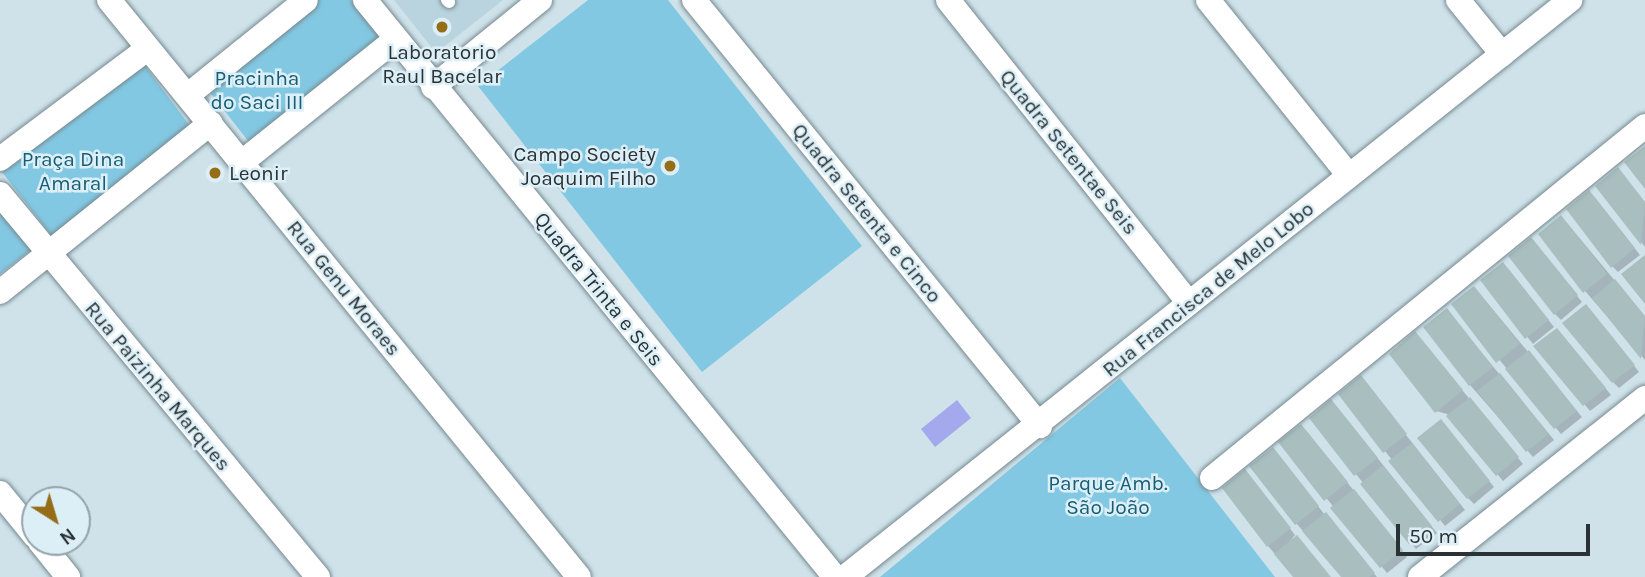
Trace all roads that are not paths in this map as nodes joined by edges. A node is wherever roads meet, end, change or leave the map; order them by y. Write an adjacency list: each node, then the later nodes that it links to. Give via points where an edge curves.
1 (108, 0): 11 (street, Rua Genu Moraes)
2 (306, 0): 14 (street)
3 (365, 0): 10 (street, Quadra Trinta e Seis)
4 (540, 0): 13 (street)
5 (694, 0): 25 (street, Quadra Setenta e Cinco)
6 (947, 0): 23 (street, Quadra Setentae Seis)
7 (1208, 0): 19 (street)
8 (1458, 0): 12 (street)
9 (1570, 0): 12 (street, Rua Francisca de Melo Lobo)
10 (395, 40): 13 (street, Quadra Trinta e Seis); 18 (street)
11 (147, 49): 14 (street, Rua Genu Moraes); 17 (street)
12 (1502, 54): 19 (street, Rua Francisca de Melo Lobo)
13 (433, 87): 33 (street, Quadra Trinta e Seis)
14 (188, 95): 15 (street, Rua Genu Moraes)
15 (211, 124): 18 (street, Rua Genu Moraes); 21 (street)
16 (1645, 125): 26 (street)
17 (0, 159)
18 (242, 162): 32 (street, Rua Genu Moraes)
19 (1348, 174): 23 (street, Rua Francisca de Melo Lobo)
20 (0, 194): 21 (street, Rua Paizinha Marques)
21 (48, 254): 22 (street); 31 (street, Rua Paizinha Marques)
22 (0, 292)
23 (1189, 303): 25 (street, Rua Francisca de Melo Lobo)
24 (1645, 398): 35 (street)
25 (1040, 426): 34 (street, Rua Francisca de Melo Lobo)
26 (1212, 478)
27 (0, 494): 28 (street)
28 (21, 520)
29 (51, 556): 30 (street)
30 (68, 577)
31 (318, 577)
32 (579, 577)
33 (835, 577)
34 (845, 577)
35 (1420, 577)

